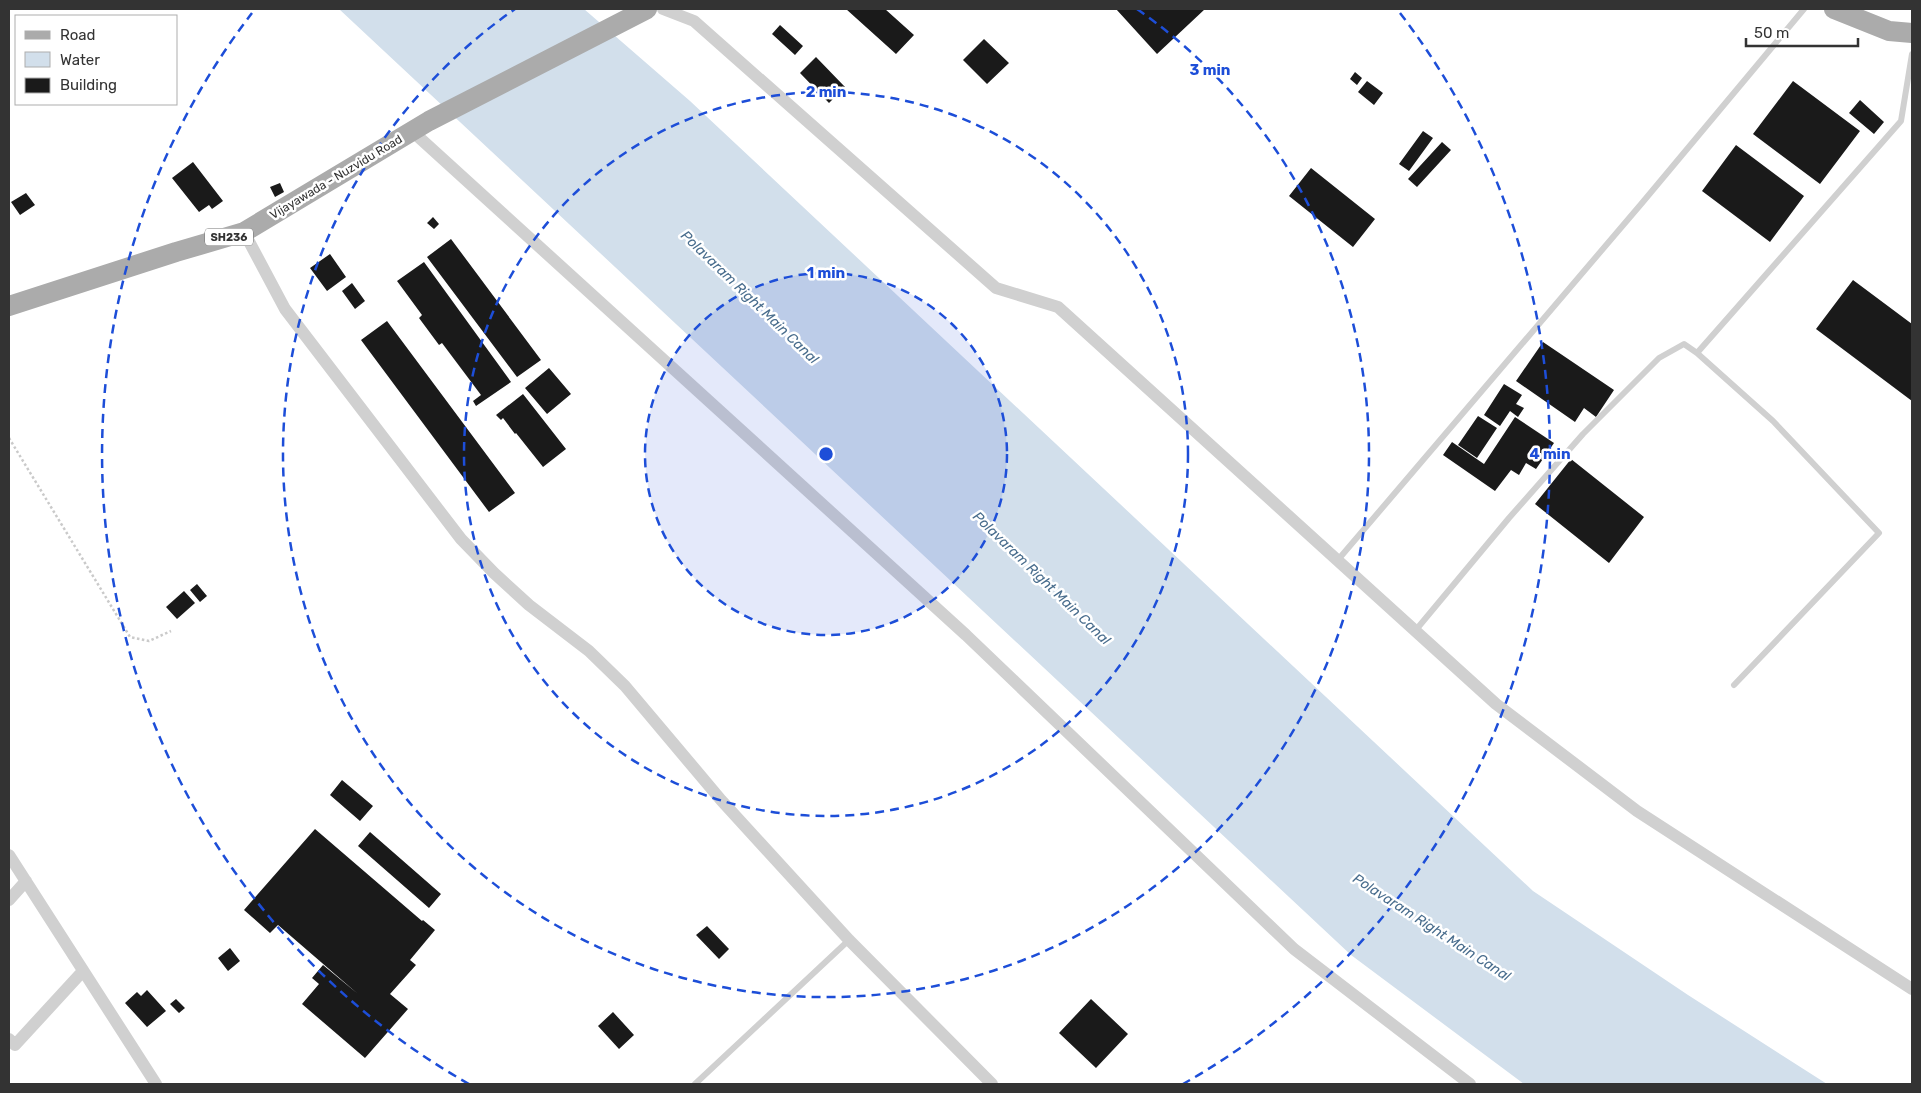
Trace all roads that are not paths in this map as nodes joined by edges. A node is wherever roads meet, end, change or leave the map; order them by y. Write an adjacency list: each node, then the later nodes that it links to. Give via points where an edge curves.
1 (647, 9): 7 (main road, Vijayawada - Nuzvidu Road / SH236)
2 (663, 9): 11 (street, via 694,21 996,288 1058,307)
3 (1804, 9): 11 (lane)
4 (1834, 9): 5 (main road, via 1889,31)
5 (1912, 33)
6 (1912, 54): 10 (lane, via 1901,121)
7 (421, 126): 8 (main road, Vijayawada - Nuzvidu Road / SH236); 24 (street, via 966,635 1294,949)
8 (244, 232): 9 (main road, Vijayawada - Nuzvidu Road / SH236); 17 (street, via 285,309 461,539 522,598 626,686 721,800)
9 (9, 306)
10 (1697, 353): 12 (lane, via 1684,344 1659,358 1583,434); 13 (lane, via 1773,421 1878,533)
11 (1338, 561): 12 (street)
12 (1415, 631): 19 (street, via 1496,704 1637,811)
13 (1734, 685)
14 (9, 855): 15 (street)
15 (26, 882): 16 (street); 18 (street)
16 (9, 900)
17 (849, 940): 22 (lane); 23 (street)
18 (83, 971): 20 (street, via 15,1046); 21 (street)
19 (1912, 990)
20 (9, 1039)
21 (156, 1084)
22 (695, 1084)
23 (992, 1084)
24 (1470, 1084)

